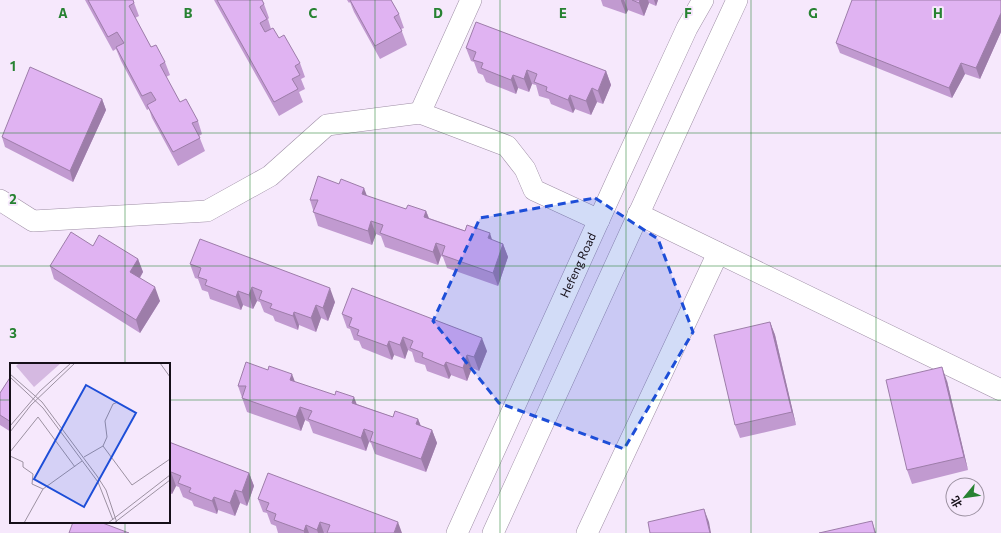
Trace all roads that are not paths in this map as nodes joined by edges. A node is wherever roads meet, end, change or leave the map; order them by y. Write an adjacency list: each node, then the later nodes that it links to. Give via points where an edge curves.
1 (472, 0): 4 (street)
2 (703, 0): 7 (street, Hefeng Road)
3 (737, 0): 6 (street)
4 (420, 113): 5 (street, via 327,125 270,176 207,210 33,221); 7 (street, via 507,146 525,169 534,190)
5 (0, 200)
6 (638, 214): 8 (street); 11 (street)
7 (599, 220): 10 (street, Hefeng Road)
8 (718, 253): 9 (street); 12 (street)
9 (1001, 390)
10 (457, 533)
11 (493, 533)
12 (586, 533)

